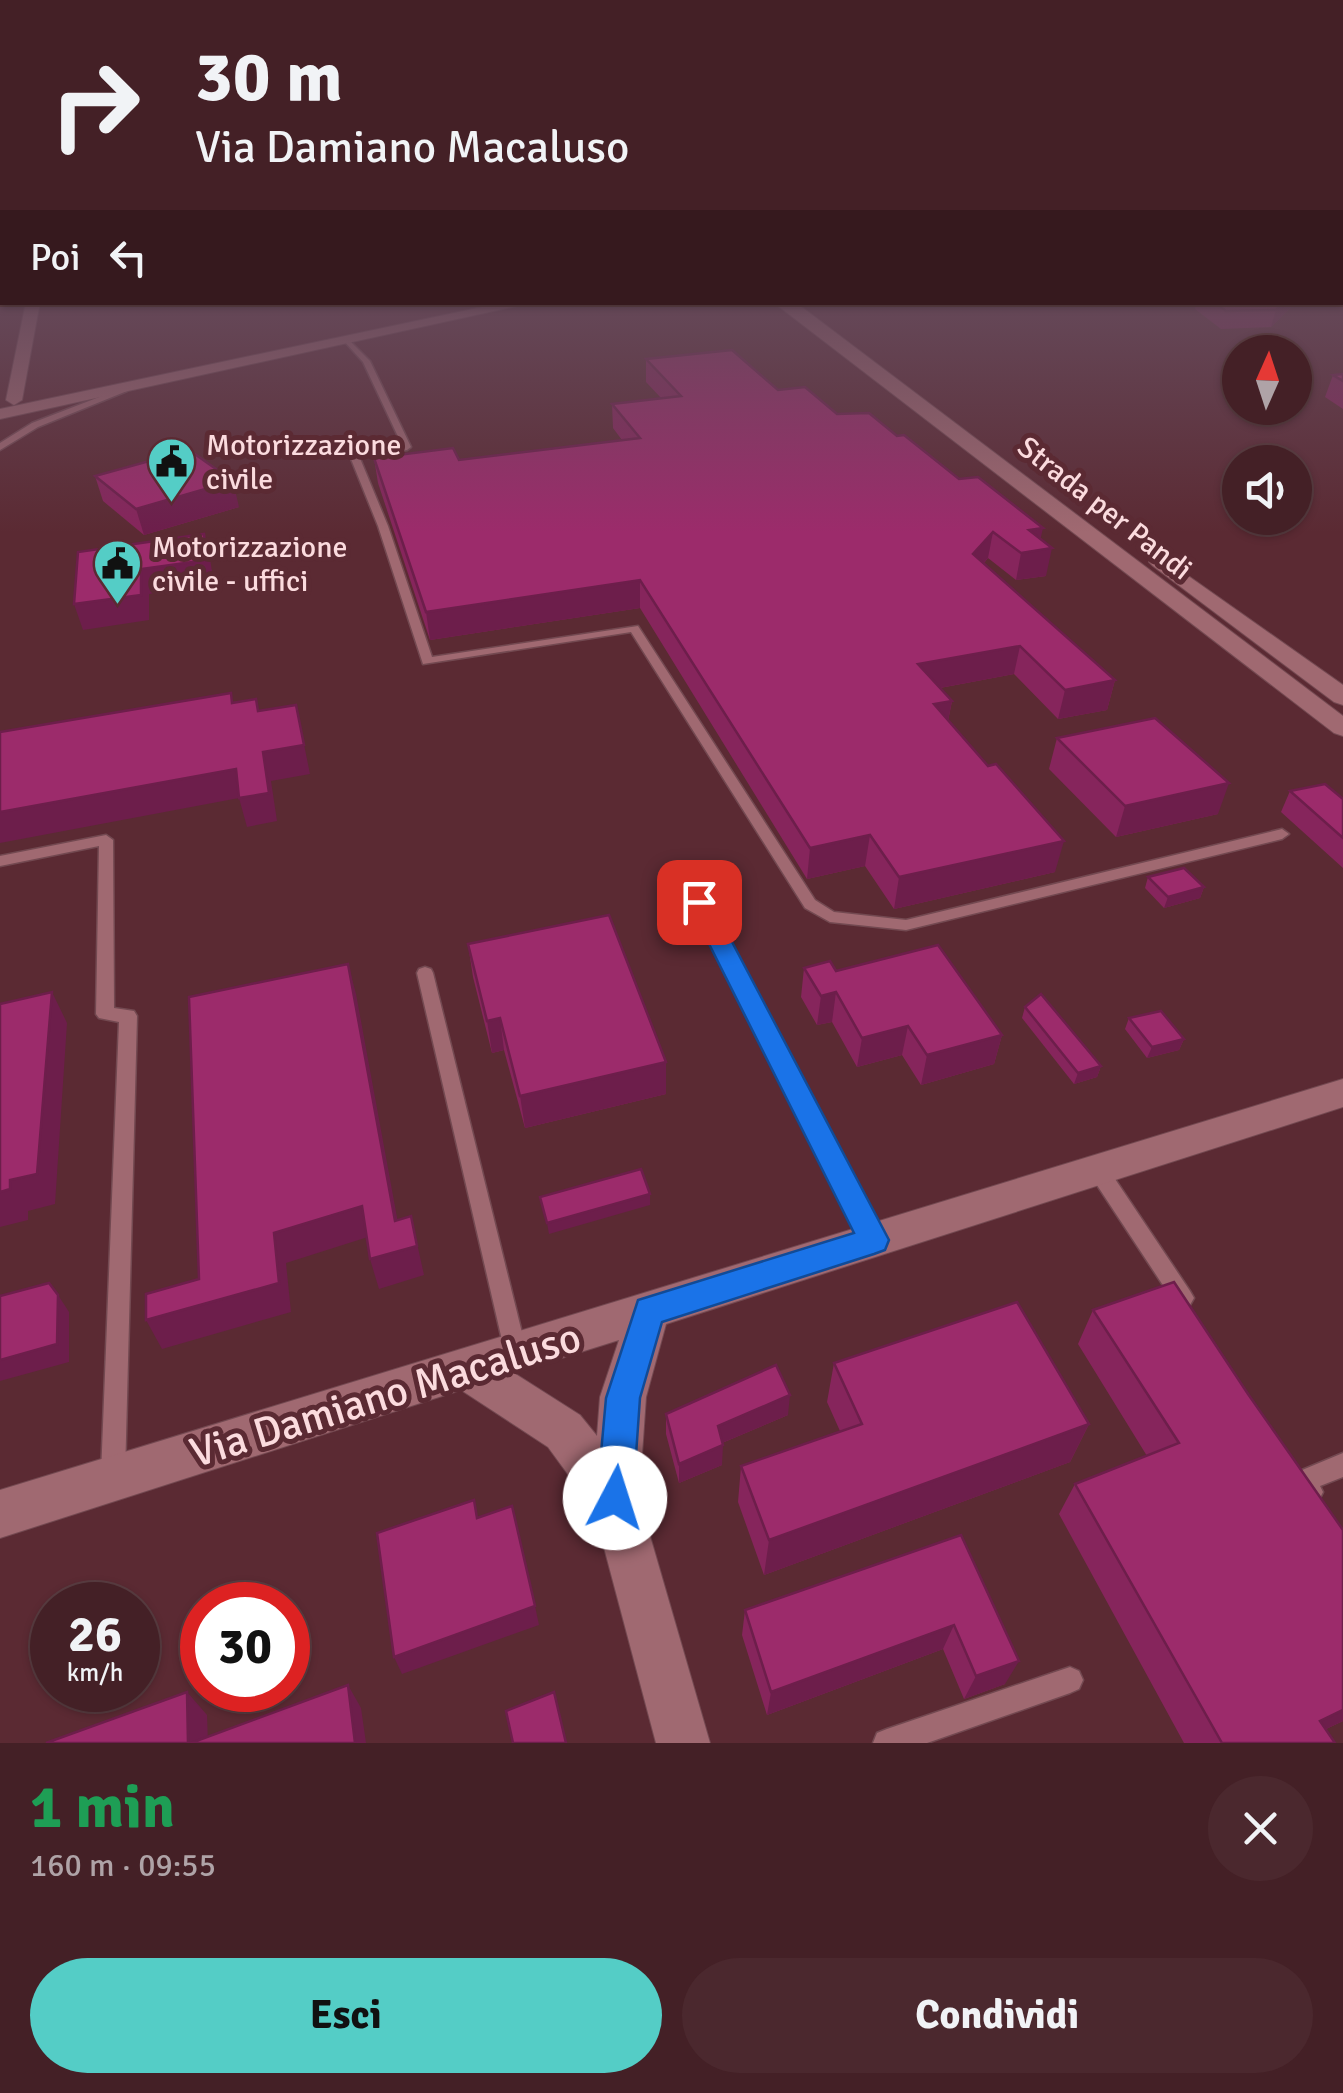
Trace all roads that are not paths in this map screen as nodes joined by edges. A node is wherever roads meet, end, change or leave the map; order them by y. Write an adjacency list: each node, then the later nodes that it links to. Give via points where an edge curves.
1 (15, 370): 8 (street)
2 (153, 370): 8 (street)
3 (209, 370): 7 (street)
4 (370, 370): 13 (lane, via 407,447 354,454 427,660 634,628 810,904 830,917 906,925)
5 (878, 370): 12 (street, Strada per Pandi)
6 (905, 370): 11 (street, Strada per Pandi)
7 (174, 378): 9 (street); 10 (lane, via 80,406)
8 (7, 401)
9 (0, 414)
10 (0, 446)
11 (1343, 697)
12 (1343, 728)
13 (1282, 834)
14 (0, 860): 25 (lane, via 106,840 105,1014 128,1016)
15 (699, 902): 19 (lane)
16 (426, 973): 22 (lane)
17 (1343, 1093): 18 (street, Via Damiano Macaluso)
18 (1098, 1170): 19 (street, Via Damiano Macaluso); 21 (lane)
19 (874, 1240): 20 (street, Via Damiano Macaluso)
20 (649, 1311): 22 (street, Via Damiano Macaluso); 26 (street, via 623,1398)
21 (1196, 1317)
22 (516, 1353): 23 (street, Via Damiano Macaluso)
23 (466, 1368): 25 (street, Via Damiano Macaluso); 26 (street, via 564,1431)
24 (1343, 1465): 27 (lane, via 1298,1473)
25 (113, 1479): 28 (street, Via Damiano Macaluso)
26 (615, 1498): 30 (street)
27 (1323, 1510)
28 (0, 1514)
29 (1070, 1680): 31 (lane)
30 (683, 1743)
31 (886, 1743)

